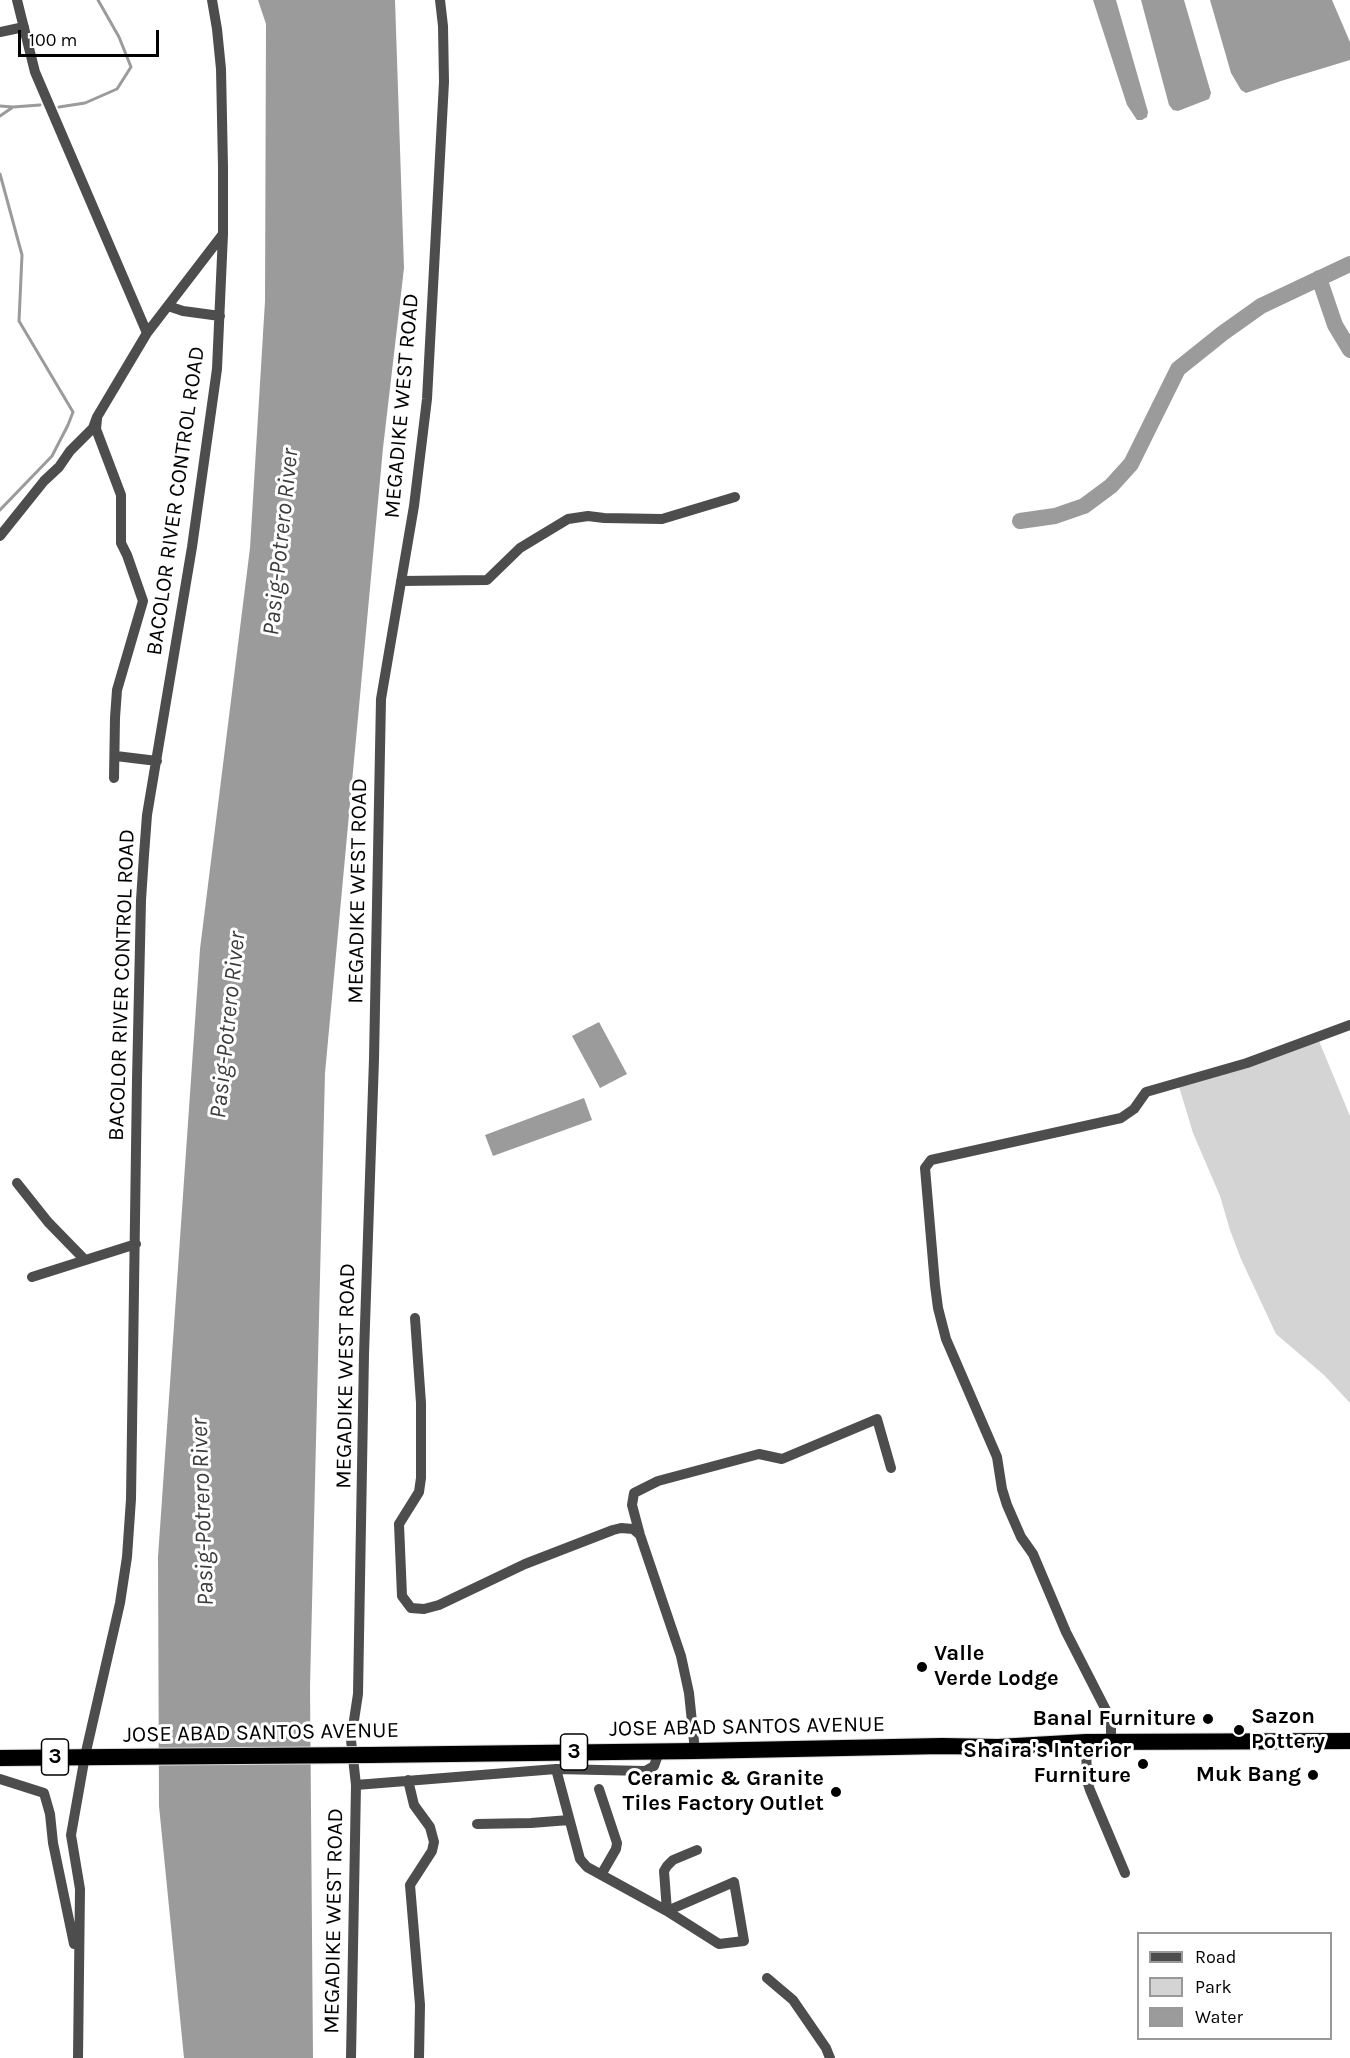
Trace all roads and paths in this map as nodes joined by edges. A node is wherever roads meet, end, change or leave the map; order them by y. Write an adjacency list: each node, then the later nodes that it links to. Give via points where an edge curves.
1 (17, 0): 4 (street)
2 (212, 0): 6 (street, BACOLOR RIVER CONTROL ROAD, via 221,69)
3 (440, 0): 13 (street, MEGADIKE WEST ROAD, via 444,82 427,399)
4 (24, 27): 5 (street); 9 (street, via 35,72)
5 (0, 32)
6 (223, 234): 7 (street); 8 (street, BACOLOR RIVER CONTROL ROAD)
7 (168, 306): 8 (street); 9 (street)
8 (220, 316): 15 (street, BACOLOR RIVER CONTROL ROAD, via 215,391)
9 (147, 333): 10 (street)
10 (97, 417): 12 (street, via 88,434); 14 (street, via 96,429 121,495 121,543 143,601 117,690)
11 (735, 497): 13 (street, via 662,519 568,519 520,548 487,580)
12 (0, 536)
13 (401, 581): 35 (street, MEGADIKE WEST ROAD, via 381,699 360,1626 357,1703 351,1740)
14 (116, 756): 15 (street); 16 (street)
15 (157, 761): 19 (street, BACOLOR RIVER CONTROL ROAD, via 147,815 141,900)
16 (114, 778)
17 (1350, 1025): 27 (street, via 1247,1063 1146,1092 1134,1109 1121,1118 931,1160 925,1168 934,1285 946,1339 998,1457 1002,1489 1021,1537 1033,1554 1066,1632 1109,1716)
18 (17, 1183): 20 (street)
19 (136, 1244): 20 (street); 30 (street, BACOLOR RIVER CONTROL ROAD, via 127,1557)
20 (85, 1260): 21 (street)
21 (32, 1277)
22 (415, 1318): 24 (street, via 421,1478 419,1492 399,1524 402,1596 411,1608 438,1605 525,1564 613,1530 633,1529)
23 (891, 1468): 24 (street, via 877,1419 782,1459 759,1454 658,1481 634,1493 632,1505)
24 (640, 1535): 28 (street, via 681,1656)
25 (1350, 1741): 27 (highway, JOSE ABAD SANTOS AVENUE / 3)
26 (1086, 1742): 27 (highway, JOSE ABAD SANTOS AVENUE / 3); 28 (highway, JOSE ABAD SANTOS AVENUE / 3); 40 (street, via 1087,1781)
27 (1111, 1742)
28 (695, 1751): 29 (highway, JOSE ABAD SANTOS AVENUE / 3)
29 (659, 1752): 30 (highway, JOSE ABAD SANTOS AVENUE / 3, bridge); 32 (street, MEGADIKE WEST ROAD, via 654,1766 645,1771)
30 (85, 1756): 31 (highway, JOSE ABAD SANTOS AVENUE / 3); 43 (street, BACOLOR RIVER CONTROL ROAD, via 70,1835 80,1889)
31 (0, 1758)
32 (556, 1769): 34 (street, MEGADIKE WEST ROAD); 37 (street)
33 (0, 1779): 43 (street, via 44,1793)
34 (408, 1780): 35 (street, MEGADIKE WEST ROAD); 47 (street, via 414,1805 430,1827 434,1842 410,1887 420,2005)
35 (356, 1785): 46 (street, MEGADIKE WEST ROAD)
36 (599, 1789): 41 (street, via 617,1843)
37 (569, 1820): 38 (street); 41 (street, via 580,1859)
38 (477, 1824)
39 (697, 1850): 42 (street, via 673,1860 664,1871)
40 (1125, 1873)
41 (601, 1875): 42 (street)
42 (667, 1911): 42 (street, via 734,1882 744,1941 719,1944)
43 (78, 1965): 45 (street)
44 (767, 1978): 48 (street, via 793,2000)
45 (78, 2058)
46 (351, 2058)
47 (419, 2058)
48 (830, 2058)

